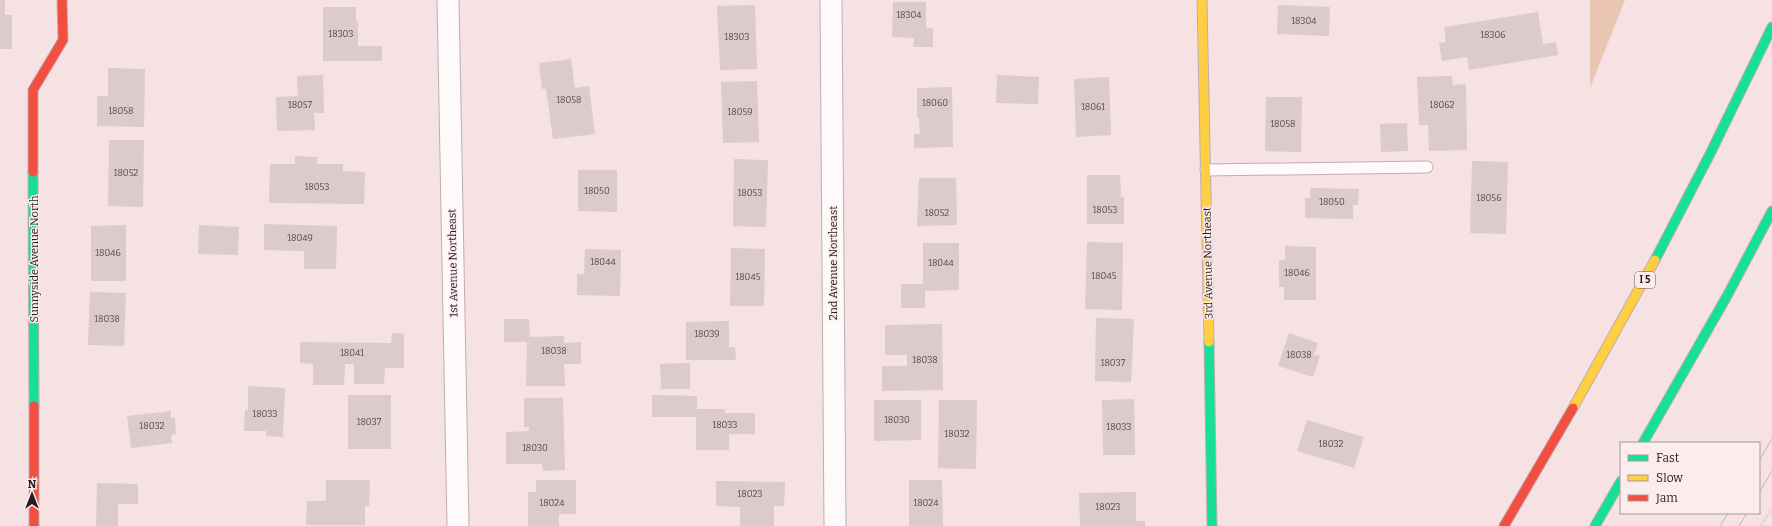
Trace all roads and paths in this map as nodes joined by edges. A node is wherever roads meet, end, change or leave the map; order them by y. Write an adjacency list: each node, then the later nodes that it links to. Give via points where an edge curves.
1 (62, 0): 13 (main road, Sunnyside Avenue North, via 63,40 33,90)
2 (448, 0): 14 (street, 1st Avenue Northeast)
3 (831, 0): 15 (street, 2nd Avenue Northeast)
4 (1202, 0): 7 (main road, 3rd Avenue Northeast)
5 (1772, 27): 17 (main road, I 5, via 1645,281)
6 (1427, 167): 7 (lane)
7 (1206, 170): 16 (main road, 3rd Avenue Northeast)
8 (1772, 211): 9 (main road)
9 (1645, 442)
10 (1620, 484): 18 (main road)
11 (1620, 484): 19 (main road)
12 (1772, 508): 20 (path)
13 (34, 526)
14 (458, 526)
15 (835, 526)
16 (1212, 526)
17 (1504, 526)
18 (1595, 526)
19 (1603, 526)
20 (1761, 526)

